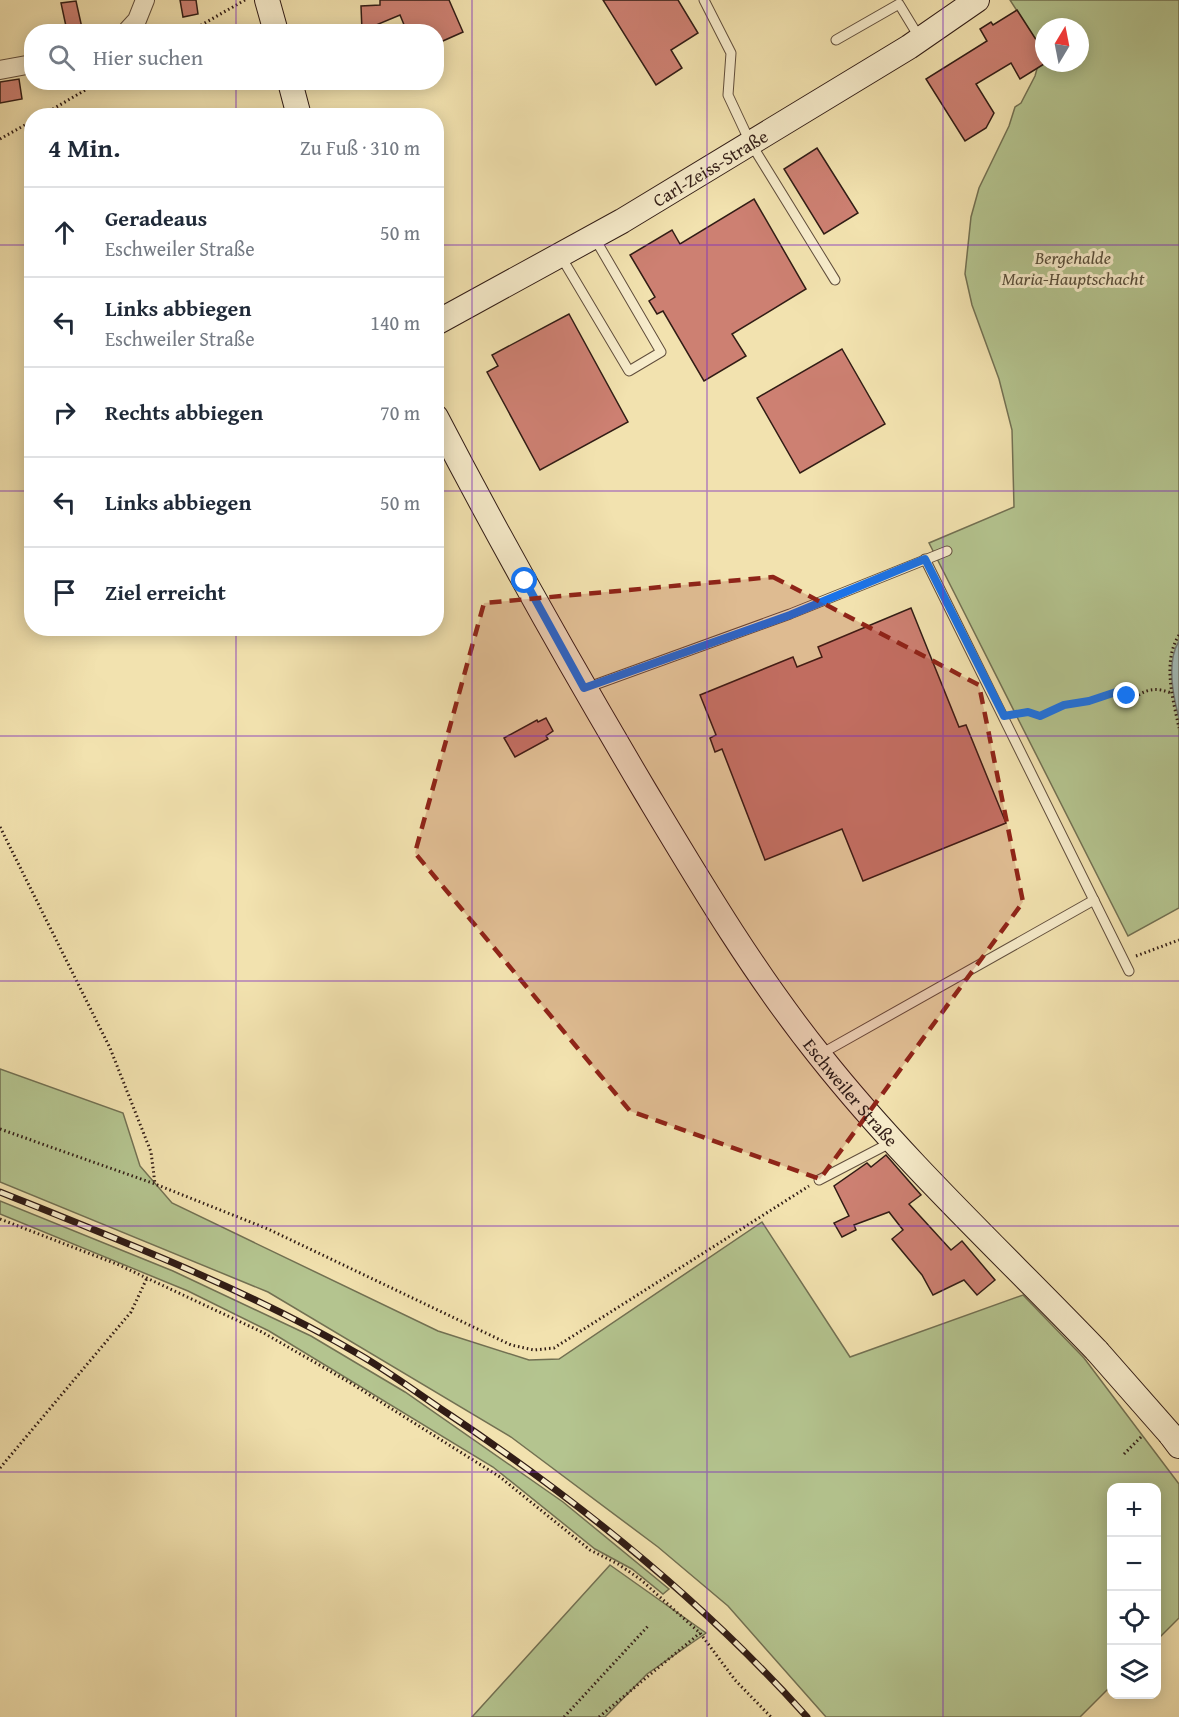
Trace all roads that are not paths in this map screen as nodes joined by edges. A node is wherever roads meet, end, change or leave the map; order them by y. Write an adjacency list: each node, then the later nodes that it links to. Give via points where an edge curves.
1 (144, 0): 6 (street)
2 (267, 0): 7 (street)
3 (704, 0): 14 (lane, via 731,53 728,95)
4 (977, 0): 9 (street, Carl-Zeiss-Straße)
5 (898, 2): 8 (lane); 9 (lane)
6 (133, 24)
7 (274, 24)
8 (836, 40)
9 (920, 40): 14 (street, Carl-Zeiss-Straße)
10 (24, 66): 11 (street)
11 (0, 70)
12 (292, 90): 13 (street)
13 (297, 108)
14 (750, 142): 15 (street, Carl-Zeiss-Straße); 17 (lane)
15 (594, 237): 16 (street, Carl-Zeiss-Straße); 16 (lane, via 661,352 630,371)
16 (560, 255): 18 (street, Carl-Zeiss-Straße)
17 (835, 280)
18 (444, 319)
19 (444, 432): 22 (street, Eschweiler Straße)
20 (947, 551): 21 (lane)
21 (925, 559): 22 (lane, via 790,615); 23 (lane)
22 (584, 688): 25 (street, Eschweiler Straße, via 687,862)
23 (1094, 900): 24 (lane); 25 (lane)
24 (1129, 971)
25 (819, 1055): 26 (street, Eschweiler Straße)
26 (892, 1142): 27 (lane); 28 (street, Eschweiler Straße, bridge, via 1098,1351)
27 (819, 1180)
28 (1174, 1440)

